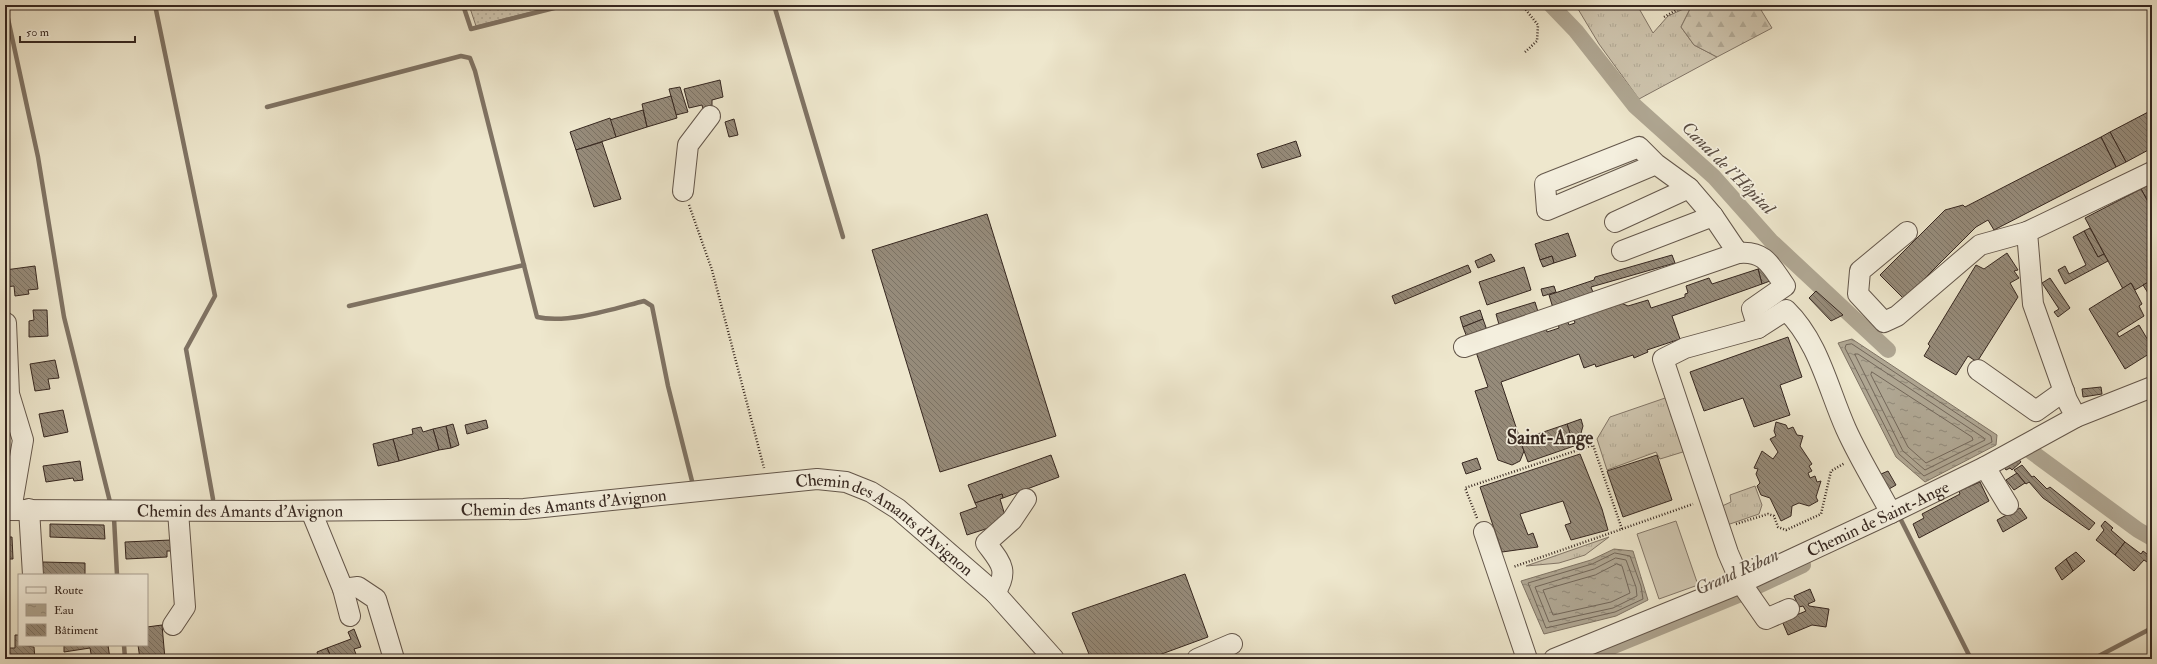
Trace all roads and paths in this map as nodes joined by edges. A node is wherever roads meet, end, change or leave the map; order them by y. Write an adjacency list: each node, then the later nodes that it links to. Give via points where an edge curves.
1 (1522, 5): 4 (path, via 1538,25 1537,41)
2 (1685, 5): 3 (path)
3 (1664, 17)
4 (1525, 52)
5 (710, 116): 9 (street, via 688,145)
6 (1656, 164): 6 (street, via 1634,173 1547,210 1546,184 1639,147); 8 (street)
7 (2152, 172): 13 (street)
8 (1689, 188): 10 (street); 11 (street)
9 (683, 191): 25 (path, via 712,270 764,464)
10 (1713, 216): 14 (street); 15 (street)
11 (1615, 222)
12 (1907, 232): 13 (street, via 1860,271 1858,294 1884,322 1897,316 1980,245)
13 (2027, 232): 21 (street, via 2033,304)
14 (1622, 251)
15 (1738, 253): 17 (street, via 1750,252 1766,259 1785,286 1752,309); 18 (street)
16 (6, 323): 29 (street, via 9,394 23,440)
17 (1758, 328): 23 (street, via 1786,310 1798,322 1812,344 1847,431); 27 (street, via 1686,348 1663,359)
18 (1464, 346)
19 (1978, 370): 21 (street, via 2036,411)
20 (2152, 387): 22 (street, Chemin de Saint-Ange)
21 (2064, 391): 22 (street)
22 (2076, 417): 24 (street, Chemin de Saint-Ange)
23 (1860, 454): 32 (street); 34 (path, via 1831,471 1821,514 1786,530 1778,527 1774,516 1768,514)
24 (1985, 466): 28 (street); 32 (street, Chemin de Saint-Ange)
25 (767, 484): 31 (street, Chemin des Amants d'Avignon, via 524,509); 40 (street, Chemin des Amants d'Avignon, via 817,479 846,482 871,492 923,529)
26 (1026, 499): 40 (street, via 1012,520 986,543 1002,566 1002,582)
27 (1710, 499): 33 (path); 34 (street)
28 (2008, 505)
29 (15, 509): 30 (street, Chemin des Amants d'Avignon); 37 (street)
30 (178, 511): 31 (street, Chemin des Amants d'Avignon); 43 (street, via 186,607)
31 (311, 511): 39 (street)
32 (1891, 513): 38 (street, Chemin de Saint-Ange)
33 (1622, 529): 35 (path, via 1593,445 1465,488); 36 (path)
34 (1720, 529): 38 (street)
35 (1484, 532): 36 (street)
36 (1497, 571): 48 (street)
37 (32, 574)
38 (1741, 583): 41 (street, via 1766,620); 49 (street, Chemin de Saint-Ange)
39 (343, 589): 42 (street); 45 (street, via 358,587 376,599)
40 (995, 593): 46 (street, Chemin des Amants d'Avignon)
41 (1790, 609)
42 (350, 616)
43 (173, 625)
44 (1232, 644): 47 (street)
45 (394, 659)
46 (1054, 659)
47 (1197, 659)
48 (1527, 659)
49 (1554, 659)

